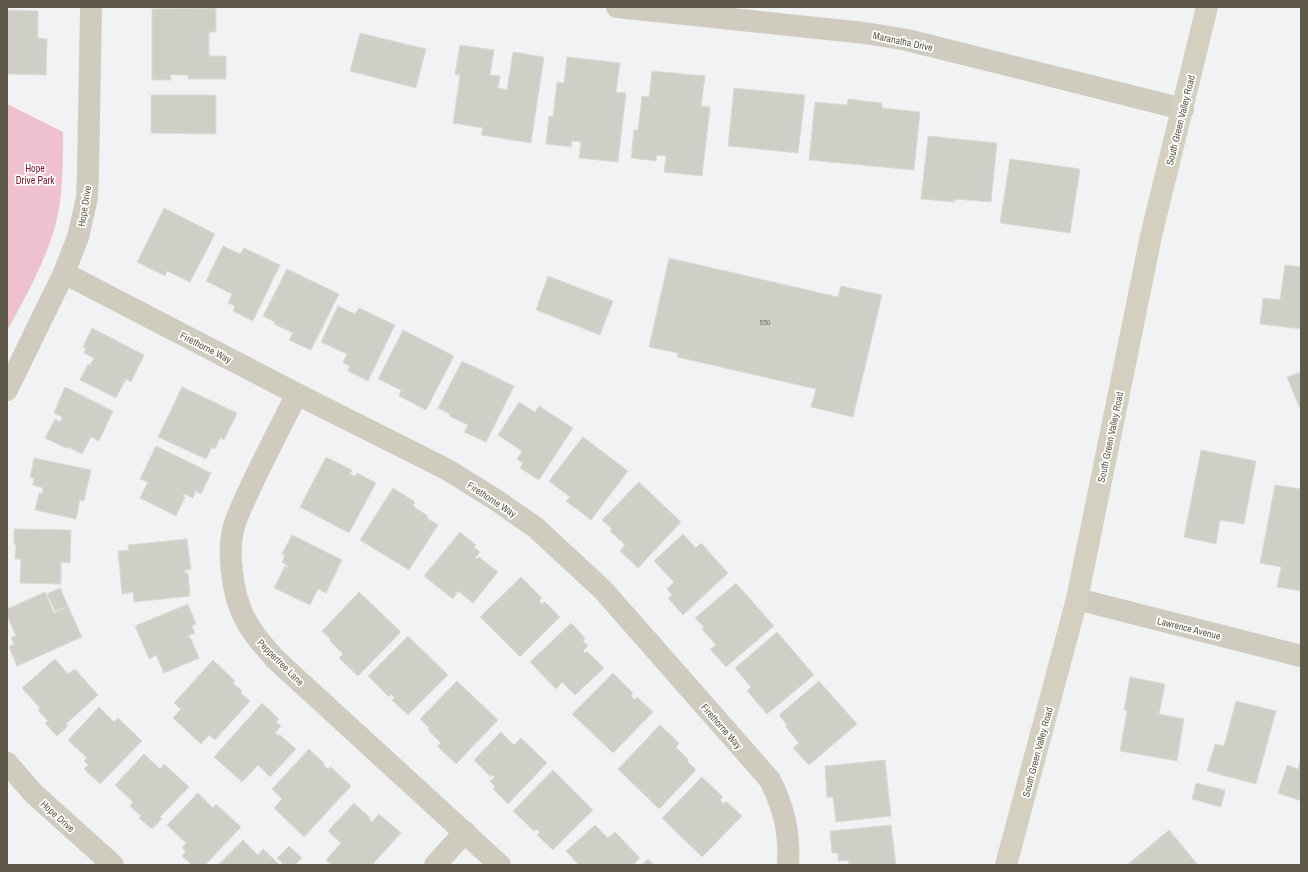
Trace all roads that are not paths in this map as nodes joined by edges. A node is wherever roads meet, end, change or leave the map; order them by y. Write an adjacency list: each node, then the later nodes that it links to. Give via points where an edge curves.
1 (91, 7): 6 (street, Hope Drive, via 87,198 78,238)
2 (617, 7): 4 (street, Maranatha Drive)
3 (1207, 7): 5 (main road, South Green Valley Road)
4 (712, 12): 5 (street, Maranatha Drive, via 907,40)
5 (1183, 109): 9 (main road, South Green Valley Road, via 1151,236)
6 (64, 273): 7 (street, Hope Drive); 8 (street, Firethorne Way)
7 (7, 390)
8 (297, 394): 12 (street, Peppertree Lane, via 234,526 231,546 232,572 243,615 275,659); 16 (street, Firethorne Way, via 448,470 496,500 535,527 603,590 770,780 780,799 788,834)
9 (1077, 599): 10 (street, Lawrence Avenue); 17 (main road, South Green Valley Road)
10 (1301, 656)
11 (7, 763): 13 (street, Hope Drive, via 38,798)
12 (465, 832): 14 (street); 15 (street, Peppertree Lane)
13 (113, 865)
14 (435, 865)
15 (500, 865)
16 (788, 865)
17 (1006, 865)

